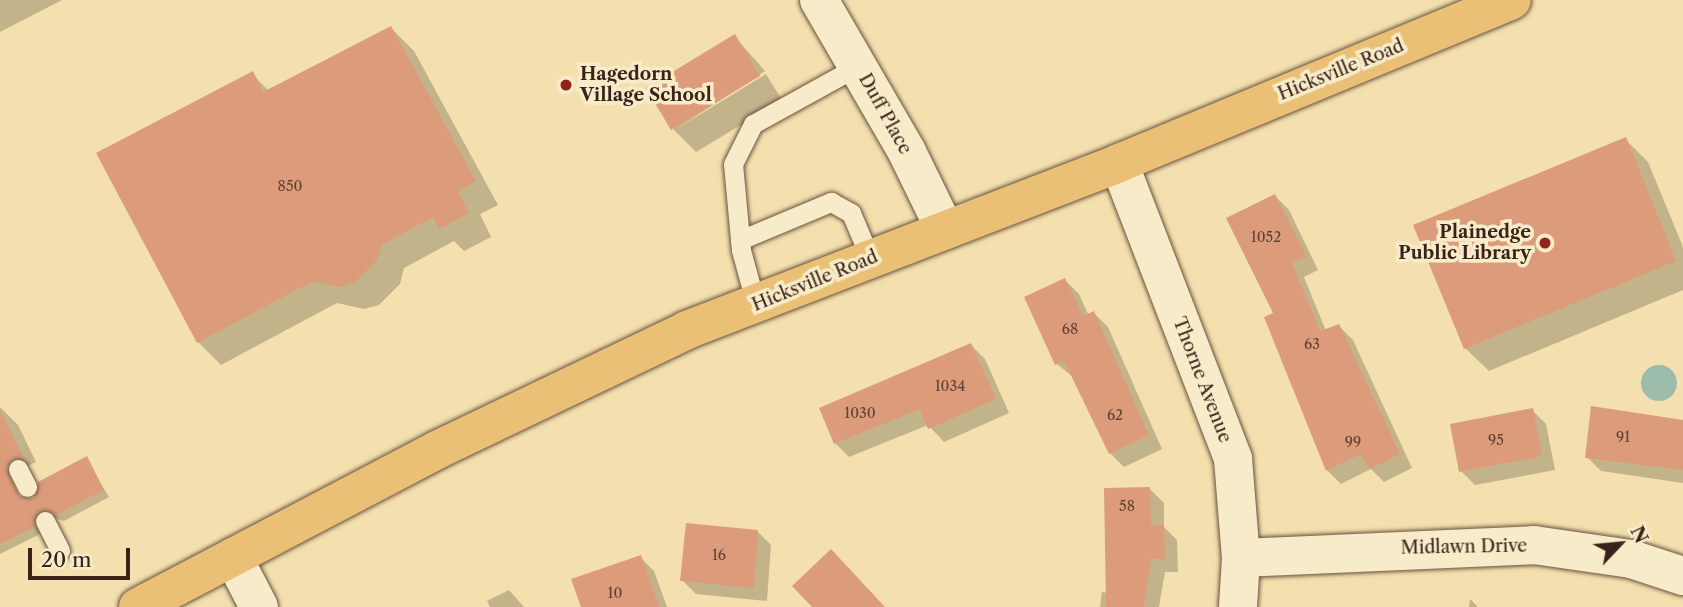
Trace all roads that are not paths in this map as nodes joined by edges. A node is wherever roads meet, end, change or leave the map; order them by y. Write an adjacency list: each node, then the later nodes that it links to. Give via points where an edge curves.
1 (819, 0): 4 (street, Duff Place)
2 (1512, 0): 3 (main road, Hicksville Road)
3 (1458, 10): 5 (main road, Hicksville Road)
4 (858, 66): 6 (street, Duff Place); 7 (lane, via 752,124 733,164)
5 (1119, 163): 6 (main road, Hicksville Road); 15 (street, Thorne Avenue, via 1233,459)
6 (958, 225): 8 (main road, Hicksville Road)
7 (740, 240): 8 (lane, via 831,202 851,213); 9 (lane)
8 (870, 258): 9 (main road, Hicksville Road)
9 (756, 305): 14 (main road, Hicksville Road, via 687,330 437,450)
10 (18, 469): 11 (lane)
11 (27, 487)
12 (45, 521): 13 (lane)
13 (60, 550)
14 (233, 557): 17 (main road, Hicksville Road); 18 (street)
15 (1241, 558): 16 (street, Midlawn Drive, via 1534,545 1631,559); 19 (street, Thorne Avenue)
16 (1683, 576)
17 (138, 607)
18 (259, 607)
19 (1238, 607)

